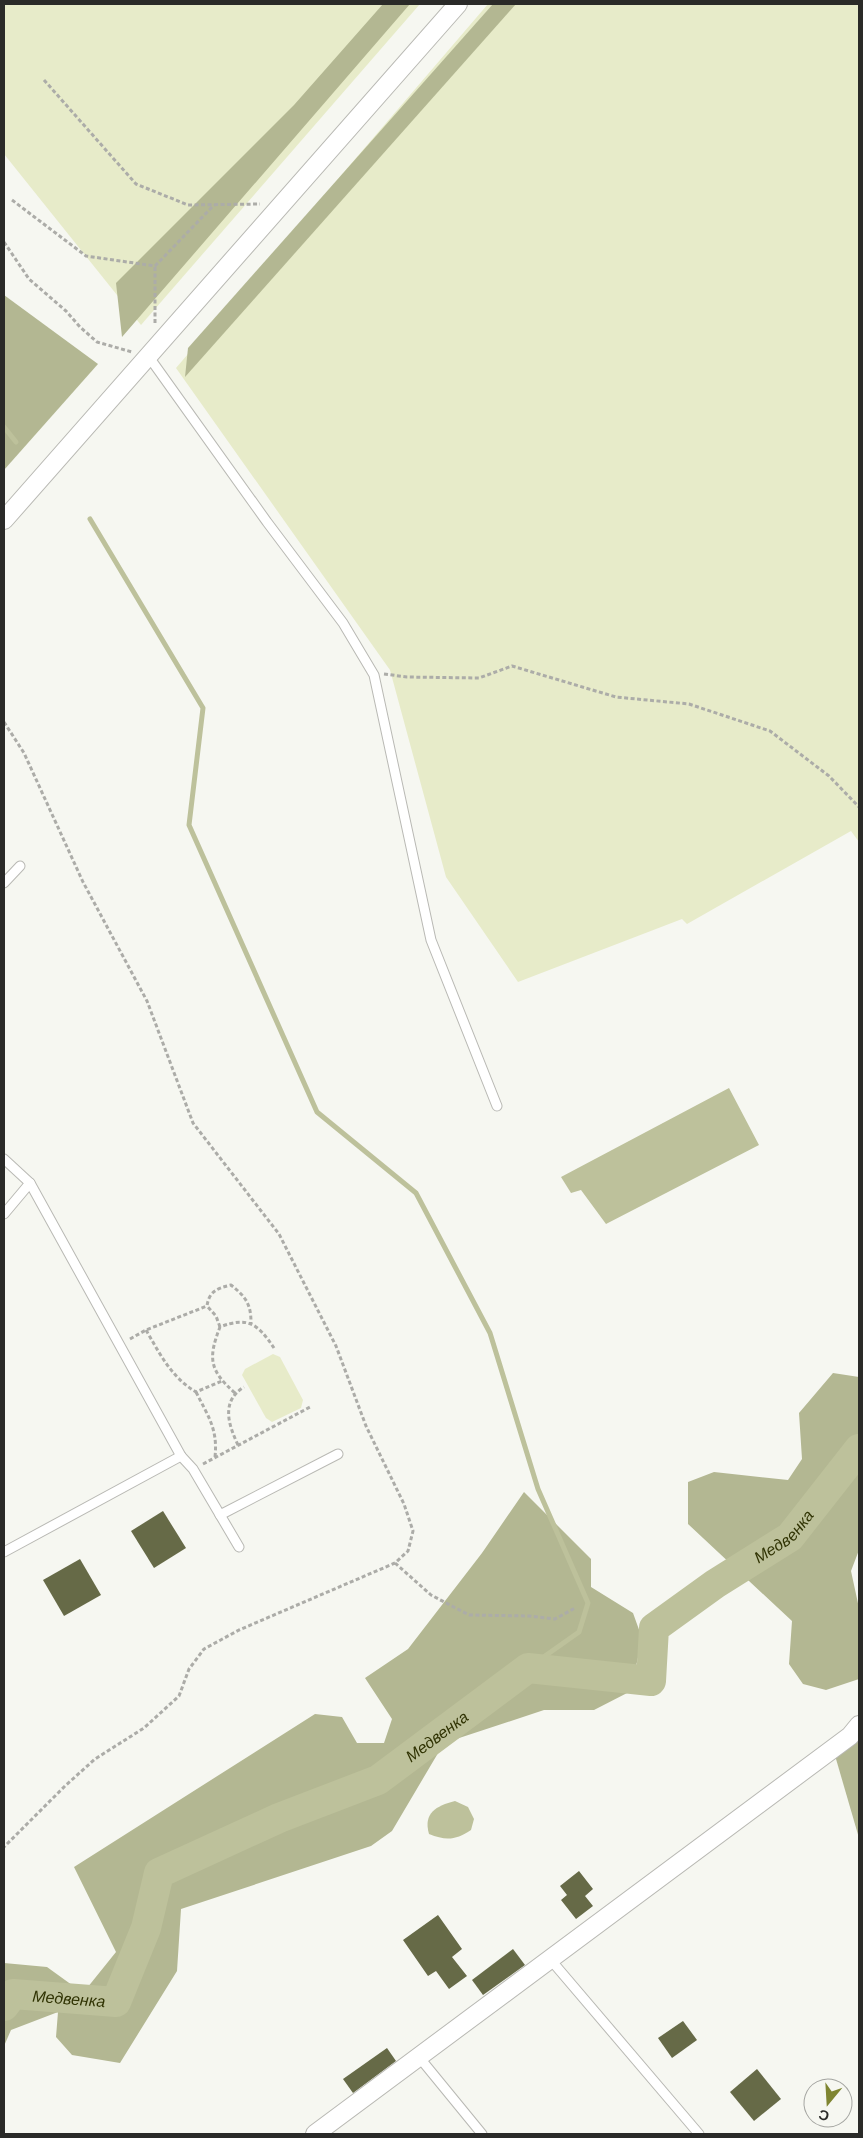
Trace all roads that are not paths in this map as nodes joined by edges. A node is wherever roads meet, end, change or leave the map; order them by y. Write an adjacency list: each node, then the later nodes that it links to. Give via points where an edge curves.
1 (458, 4): 2 (street)
2 (152, 354): 3 (street); 6 (lane, via 267,522 343,623 374,675 431,940)
3 (4, 520)
4 (20, 866): 5 (lane)
5 (4, 884)
6 (498, 1106)
7 (4, 1159): 8 (lane)
8 (30, 1183): 9 (lane); 11 (lane)
9 (4, 1214)
10 (338, 1454): 12 (lane)
11 (181, 1456): 12 (lane, via 193,1469); 14 (lane)
12 (220, 1515): 13 (lane)
13 (239, 1547)
14 (4, 1552)
15 (859, 1724): 16 (street, via 850,1736)
16 (550, 1959): 17 (street); 20 (lane)
17 (419, 2057): 18 (street); 19 (lane)
18 (315, 2134)
19 (482, 2134)
20 (699, 2134)

